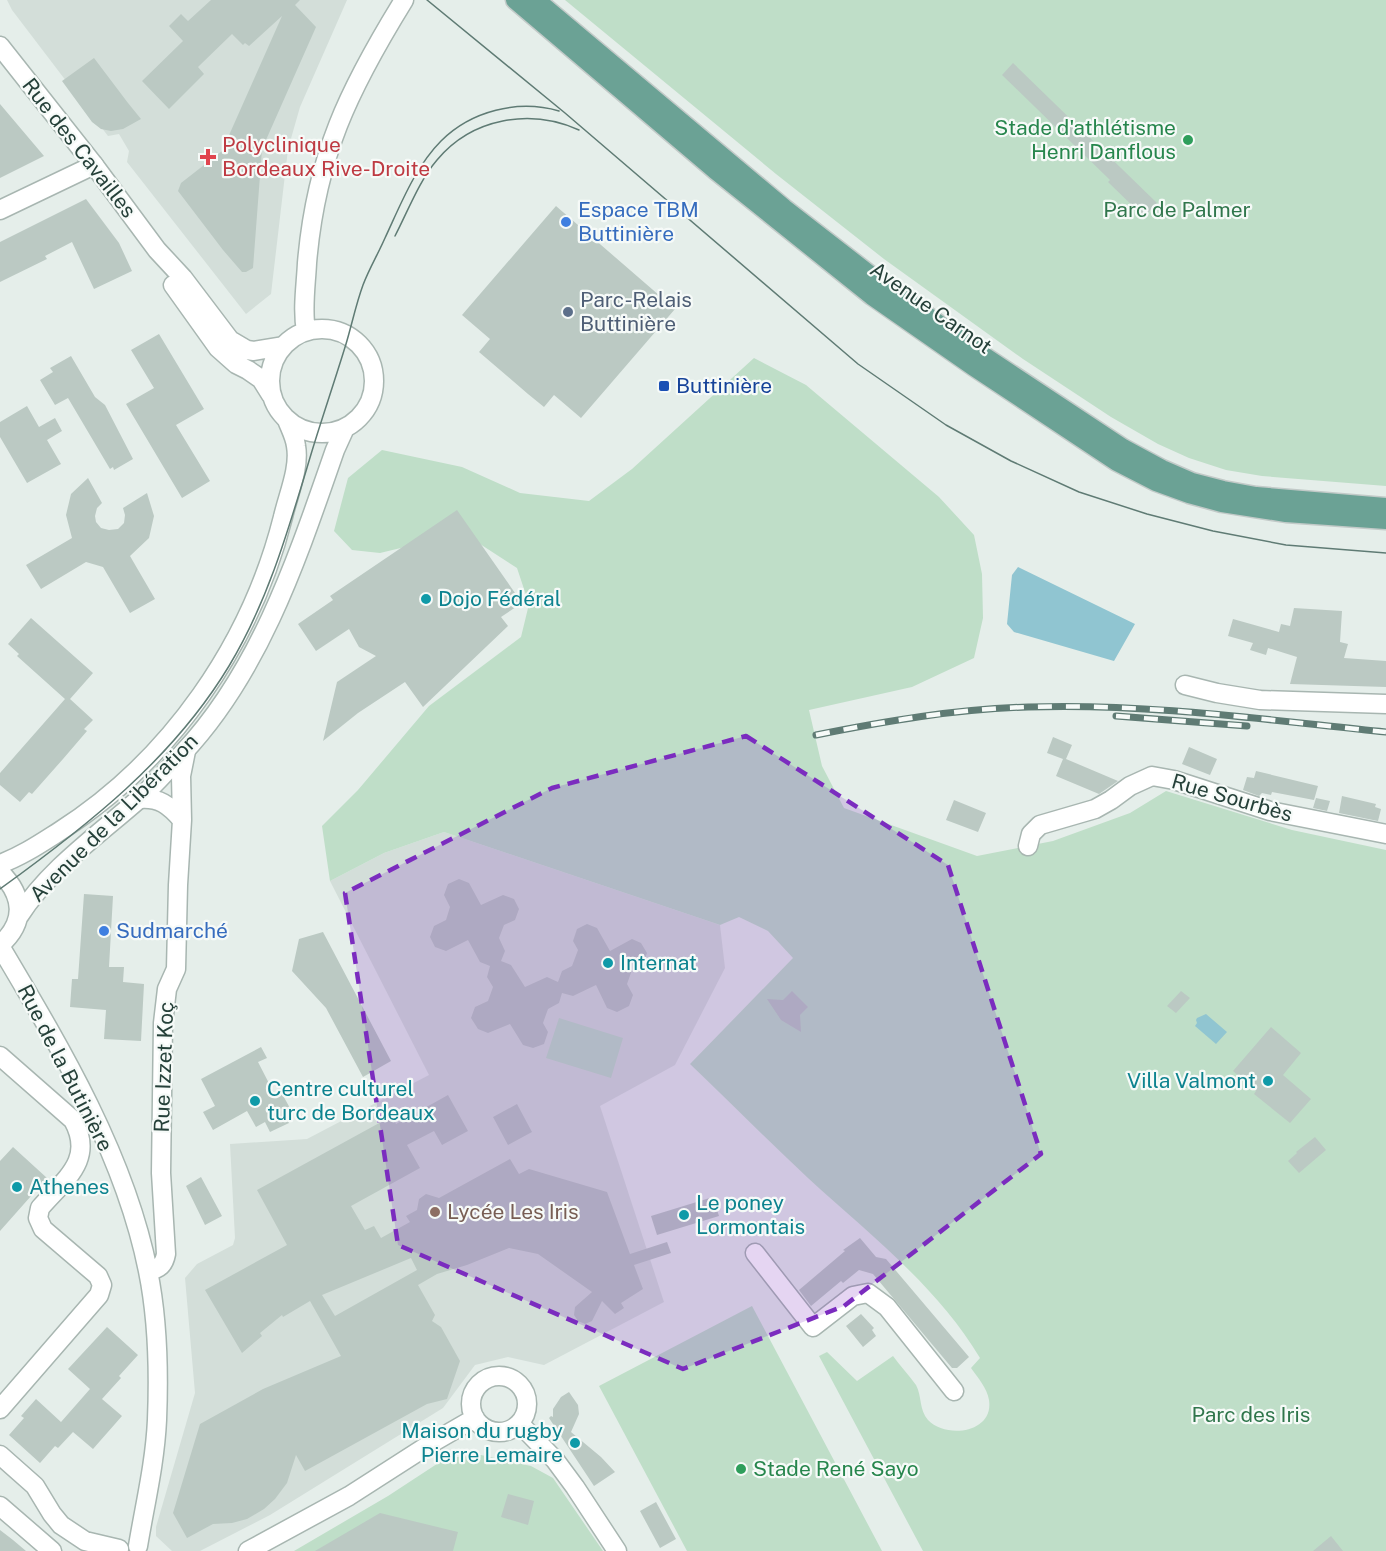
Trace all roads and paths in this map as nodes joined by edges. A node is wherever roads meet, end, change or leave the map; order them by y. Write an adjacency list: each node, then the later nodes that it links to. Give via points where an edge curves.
1 (404, 0): 10 (street, via 341,116 321,175 311,223 304,307)
2 (501, 0): 6 (main road)
3 (515, 0): 6 (main road, Avenue Carnot)
4 (538, 1): 15 (main road, Avenue Carnot, via 726,160 869,274 1123,448 1192,482 1223,490)
5 (0, 46): 7 (street, Rue des Cavailles)
6 (597, 72): 16 (main road, Avenue Carnot, via 872,296 1117,462 1156,482 1221,503 1286,513)
7 (94, 165): 8 (street); 9 (street, Rue des Cavailles)
8 (0, 210)
9 (157, 250): 11 (street, Rue des Cavailles, via 230,340 247,350); 12 (street, Rue des Cavailles, via 173,285 218,348 261,379)
10 (306, 331): 11 (street); 14 (street, via 338,331 361,347 373,368 374,392 370,403)
11 (283, 346): 12 (street, via 269,377)
12 (271, 395): 13 (street)
13 (287, 420): 14 (street, via 318,433); 24 (street, Avenue de la Libération, via 297,452 285,510 261,586 224,662 170,736 123,783 72,823)
14 (345, 428): 19 (street, Avenue de la Libération, via 282,594 257,647 227,697)
15 (1386, 507)
16 (1386, 520)
17 (1185, 685): 18 (street, via 1260,700)
18 (1386, 704)
19 (186, 751): 20 (street, Avenue de la Libération); 21 (street, Rue Izzet Koç, via 181,776)
20 (139, 799): 21 (street, via 165,802); 26 (street, Avenue de la Libération, via 53,875)
21 (182, 820): 30 (street, Rue Izzet Koç, via 176,969 167,989 163,1023 161,1173 166,1254 157,1269)
22 (1386, 834): 23 (street, Rue Sourbès, via 1270,811 1152,776 1095,809 1040,825 1031,834)
23 (1028, 846)
24 (0, 864)
25 (0, 872): 26 (street, via 14,889)
26 (19, 916): 27 (street, Avenue de la Libération, via 15,928)
27 (0, 946): 30 (street, Rue de la Butinière, via 71,1068 98,1125 139,1229)
28 (0, 1056): 32 (street, via 73,1120 80,1132 79,1160 40,1208 38,1218 43,1229 98,1276 102,1286)
29 (755, 1253): 31 (street, via 813,1327 852,1296 868,1293 887,1307)
30 (148, 1271): 37 (street, Rue de la Butinière, via 156,1330 157,1412)
31 (954, 1391)
32 (0, 1408)
33 (475, 1418): 34 (street, via 480,1425 496,1432); 34 (street, via 473,1392 483,1380 498,1375 514,1379 525,1390 528,1408); 40 (street, via 350,1496)
34 (520, 1424): 41 (street, via 555,1460)
35 (0, 1455): 38 (street, via 35,1486 61,1525 85,1541)
36 (0, 1506): 39 (street)
37 (143, 1549): 38 (street, via 128,1546)
38 (118, 1550)
39 (52, 1551)
40 (248, 1551)
41 (617, 1551)

